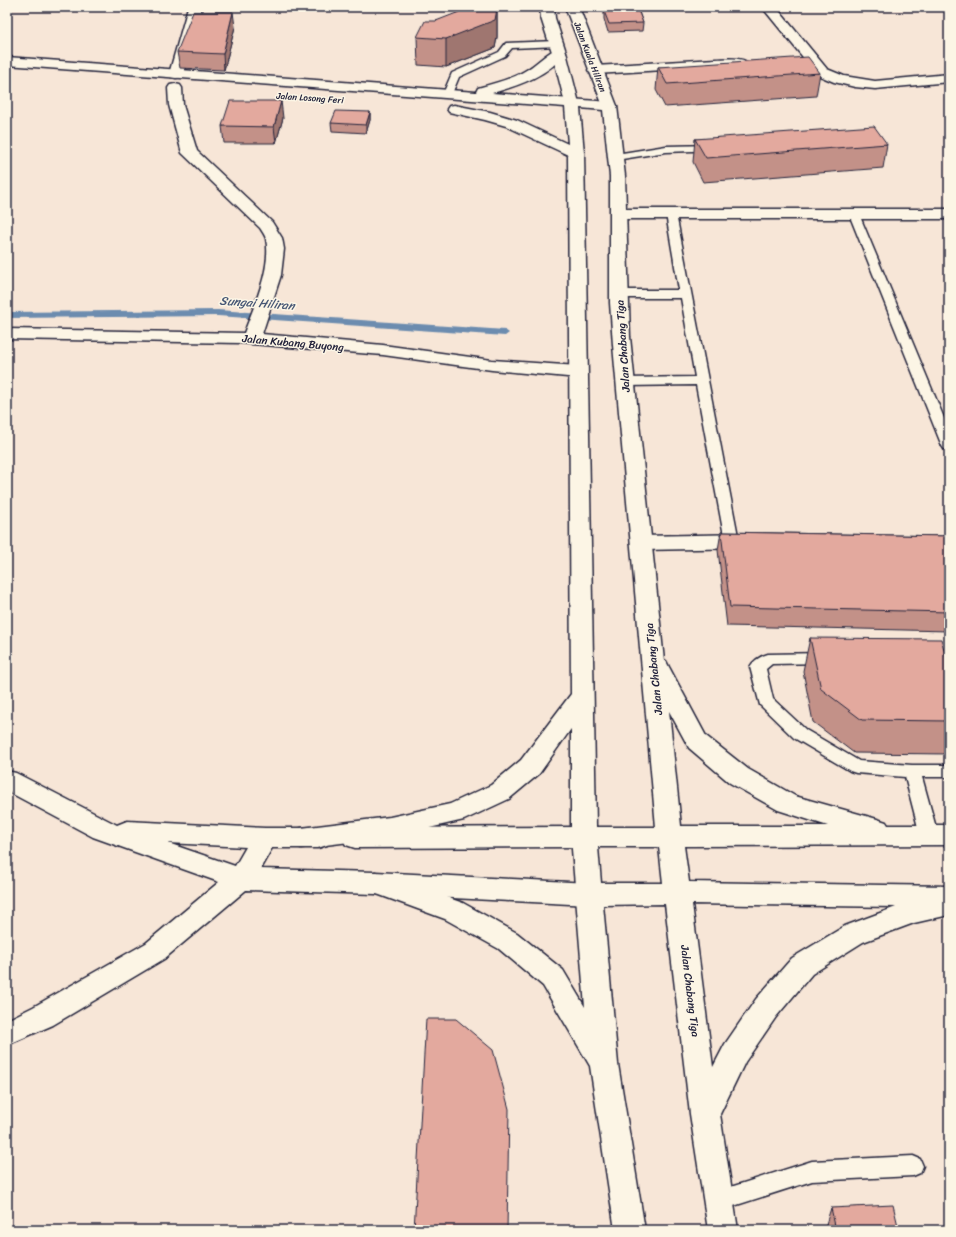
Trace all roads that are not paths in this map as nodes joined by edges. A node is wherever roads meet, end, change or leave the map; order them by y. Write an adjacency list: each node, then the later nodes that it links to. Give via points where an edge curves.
1 (195, 7): 12 (main road)
2 (547, 7): 5 (main road)
3 (572, 7): 7 (main road, Jalan Kuala Hiliran)
4 (769, 7): 10 (main road)
5 (558, 48): 14 (main road, via 541,68 517,81); 14 (lane, via 509,45 502,54 455,75); 17 (main road)
6 (7, 61): 12 (main road, Jalan Losong Feri)
7 (595, 70): 8 (main road, via 716,63); 17 (main road, Jalan Kuala Hiliran)
8 (760, 70)
9 (779, 71): 10 (main road)
10 (822, 72): 11 (main road, via 838,79 875,85)
11 (949, 78)
12 (170, 83): 13 (main road, Jalan Losong Feri); 14 (main road, Jalan Losong Feri); 29 (main road, via 190,153 266,225 274,237 276,252 273,270)
13 (191, 89)
14 (453, 99): 15 (main road, Jalan Losong Feri); 16 (main road, Jalan Losong Feri); 17 (main road, Jalan Losong Feri); 20 (main road)
15 (439, 107)
16 (525, 114)
17 (592, 114): 18 (main road); 20 (main road); 21 (main road, Jalan Chabang Tiga)
18 (556, 116)
19 (726, 148): 21 (lane, via 666,149)
20 (576, 153): 30 (main road)
21 (616, 157): 22 (main road, Jalan Chabang Tiga)
22 (619, 214): 23 (main road); 27 (main road, Jalan Chabang Tiga)
23 (671, 214): 24 (main road); 26 (lane)
24 (854, 214): 25 (main road); 33 (lane)
25 (949, 214)
26 (686, 294): 27 (lane); 32 (lane)
27 (619, 298): 31 (main road, Jalan Chabang Tiga)
28 (7, 334): 29 (main road, Jalan Kubang Buyong)
29 (251, 339): 30 (main road, Jalan Kubang Buyong, via 383,350 492,365)
30 (578, 366): 41 (main road)
31 (624, 372): 32 (lane); 36 (main road, Jalan Chabang Tiga)
32 (702, 381): 34 (lane)
33 (949, 446)
34 (732, 541): 35 (main road); 36 (main road)
35 (771, 541)
36 (641, 543): 39 (main road, Jalan Chabang Tiga)
37 (949, 655): 38 (lane)
38 (910, 656)
39 (652, 657): 46 (main road, via 697,742 739,776 787,803 825,815); 47 (main road, Jalan Chabang Tiga)
40 (839, 657): 42 (lane, via 768,659 758,667 766,701 800,734 856,767)
41 (582, 696): 49 (main road, via 530,767 500,792 456,813 390,827); 50 (main road)
42 (912, 771): 43 (lane); 46 (lane)
43 (949, 772)
44 (7, 780): 45 (main road)
45 (102, 830): 48 (main road); 51 (main road)
46 (928, 836): 47 (main road)
47 (670, 837): 50 (main road); 54 (main road, Jalan Chabang Tiga)
48 (265, 838): 49 (main road); 51 (main road)
49 (301, 838): 50 (main road)
50 (584, 838): 53 (main road)
51 (241, 879): 52 (main road); 57 (main road, via 155,952 44,1016)
52 (375, 883): 53 (main road); 58 (main road, via 454,911 508,941 553,978)
53 (589, 894): 54 (main road); 58 (main road)
54 (678, 894): 55 (main road); 59 (main road, Jalan Chabang Tiga)
55 (949, 897)
56 (949, 905): 59 (main road, via 912,912 854,934 802,966 766,1008 735,1053)
57 (7, 1033)
58 (604, 1064): 62 (main road)
59 (705, 1114): 61 (main road, Jalan Chabang Tiga)
60 (913, 1166): 61 (lane, via 812,1171)
61 (718, 1202): 63 (main road, Jalan Chabang Tiga)
62 (630, 1230)
63 (723, 1230)

